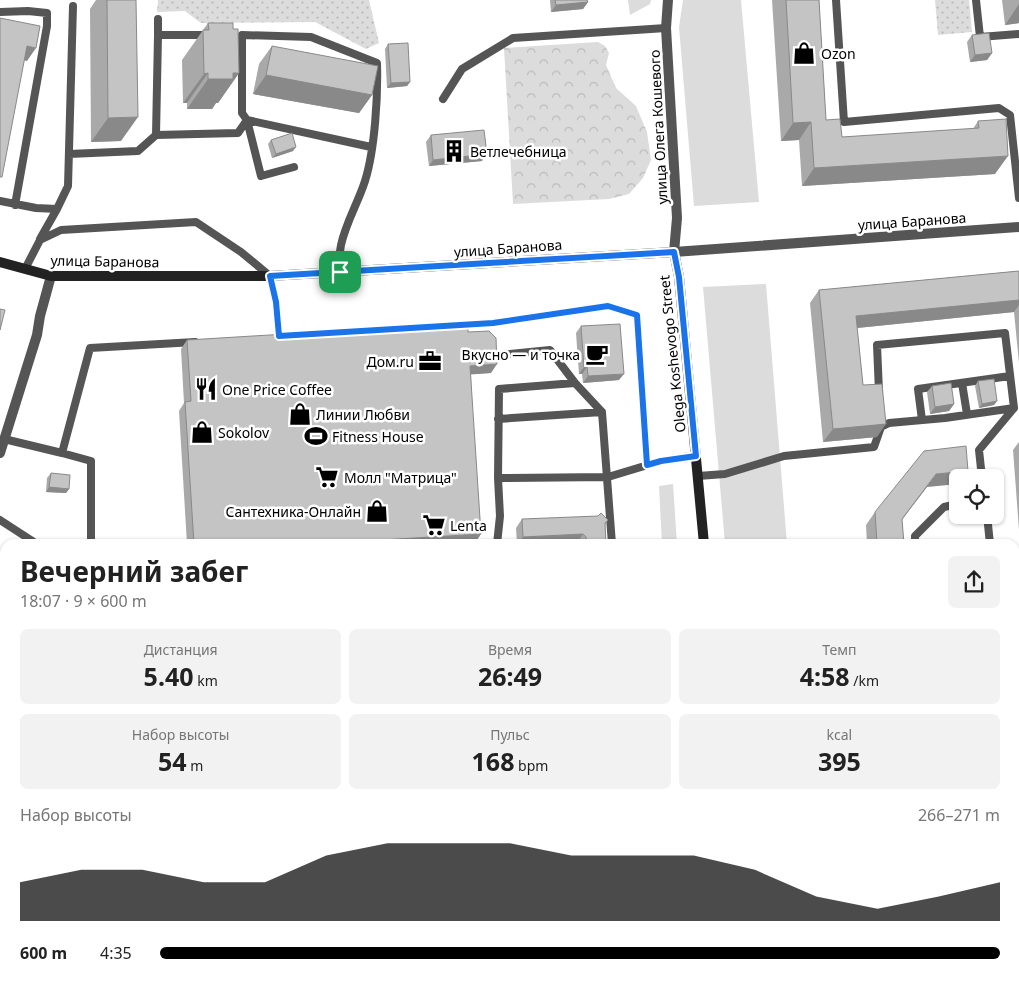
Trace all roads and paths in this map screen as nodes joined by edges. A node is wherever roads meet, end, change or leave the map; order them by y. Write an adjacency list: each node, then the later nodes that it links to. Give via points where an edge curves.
1 (668, 0): 7 (street, улица Олега Кошевого)
2 (836, 0): 19 (lane, via 844,122 999,108 1010,114)
3 (976, 0): 8 (lane, via 980,37)
4 (73, 6): 17 (lane)
5 (0, 12): 21 (lane, via 47,13)
6 (158, 19): 9 (lane)
7 (666, 28): 13 (lane, via 513,38 462,68); 25 (street, улица Олега Кошевого, via 677,218)
8 (1019, 34)
9 (158, 35): 10 (lane); 15 (lane)
10 (222, 35)
11 (232, 35): 12 (lane)
12 (242, 35): 14 (lane, via 242,113); 16 (lane, via 311,37 377,63)
13 (443, 99)
14 (247, 120): 15 (lane, via 238,133); 16 (lane); 18 (lane, via 261,176)
15 (156, 135): 17 (lane, via 138,151)
16 (371, 147): 28 (lane, via 365,180 340,247)
17 (69, 154): 22 (lane, via 68,186)
18 (294, 167)
19 (1019, 198)
20 (0, 201): 21 (lane)
21 (15, 204): 22 (lane)
22 (57, 209): 24 (lane)
23 (1019, 227): 25 (street, улица Баранова)
24 (40, 240): 27 (lane); 30 (lane, via 61,230 196,222)
25 (674, 252): 28 (main road, улица Баранова); 51 (main road, Olega Koshevogo Street)
26 (0, 262): 27 (main road, улица Баранова)
27 (25, 269): 29 (main road, улица Баранова)
28 (340, 272): 30 (main road, улица Баранова)
29 (51, 276): 30 (main road, улица Баранова); 48 (street, via 37,336)
30 (270, 276): 32 (lane)
31 (454, 325): 52 (lane, via 493,323 608,306 637,315)
32 (279, 336): 33 (lane); 34 (lane)
33 (289, 336)
34 (269, 337)
35 (200, 341): 50 (lane, via 90,348)
36 (510, 354): 38 (lane, via 550,350)
37 (1010, 376): 39 (lane); 40 (lane, via 1005,334 876,345); 41 (lane)
38 (575, 383): 42 (lane); 45 (lane, via 499,389)
39 (962, 383): 43 (lane); 46 (lane, via 918,389)
40 (880, 400)
41 (1014, 408): 43 (lane); 53 (lane, via 979,450)
42 (602, 412): 45 (lane); 55 (lane)
43 (967, 414): 46 (lane)
44 (881, 418): 47 (lane)
45 (498, 419): 56 (lane)
46 (922, 420): 47 (lane, via 889,423)
47 (881, 427): 54 (lane, via 874,447 784,456 725,474)
48 (4, 439): 49 (street); 50 (lane)
49 (0, 453)
50 (62, 453): 61 (lane, via 91,461)
51 (696, 456): 52 (lane); 54 (main road, Olega Koshevogo Street)
52 (647, 465): 55 (lane)
53 (981, 469)
54 (698, 476): 64 (main road, Olega Koshevogo Street)
55 (608, 477): 56 (lane); 63 (lane)
56 (498, 478): 62 (lane, via 500,516)
57 (949, 507): 65 (lane)
58 (0, 520): 60 (lane)
59 (988, 524): 66 (lane)
60 (29, 539)
61 (91, 539)
62 (497, 539)
63 (612, 539)
64 (704, 539)
65 (915, 539)
66 (989, 539)

